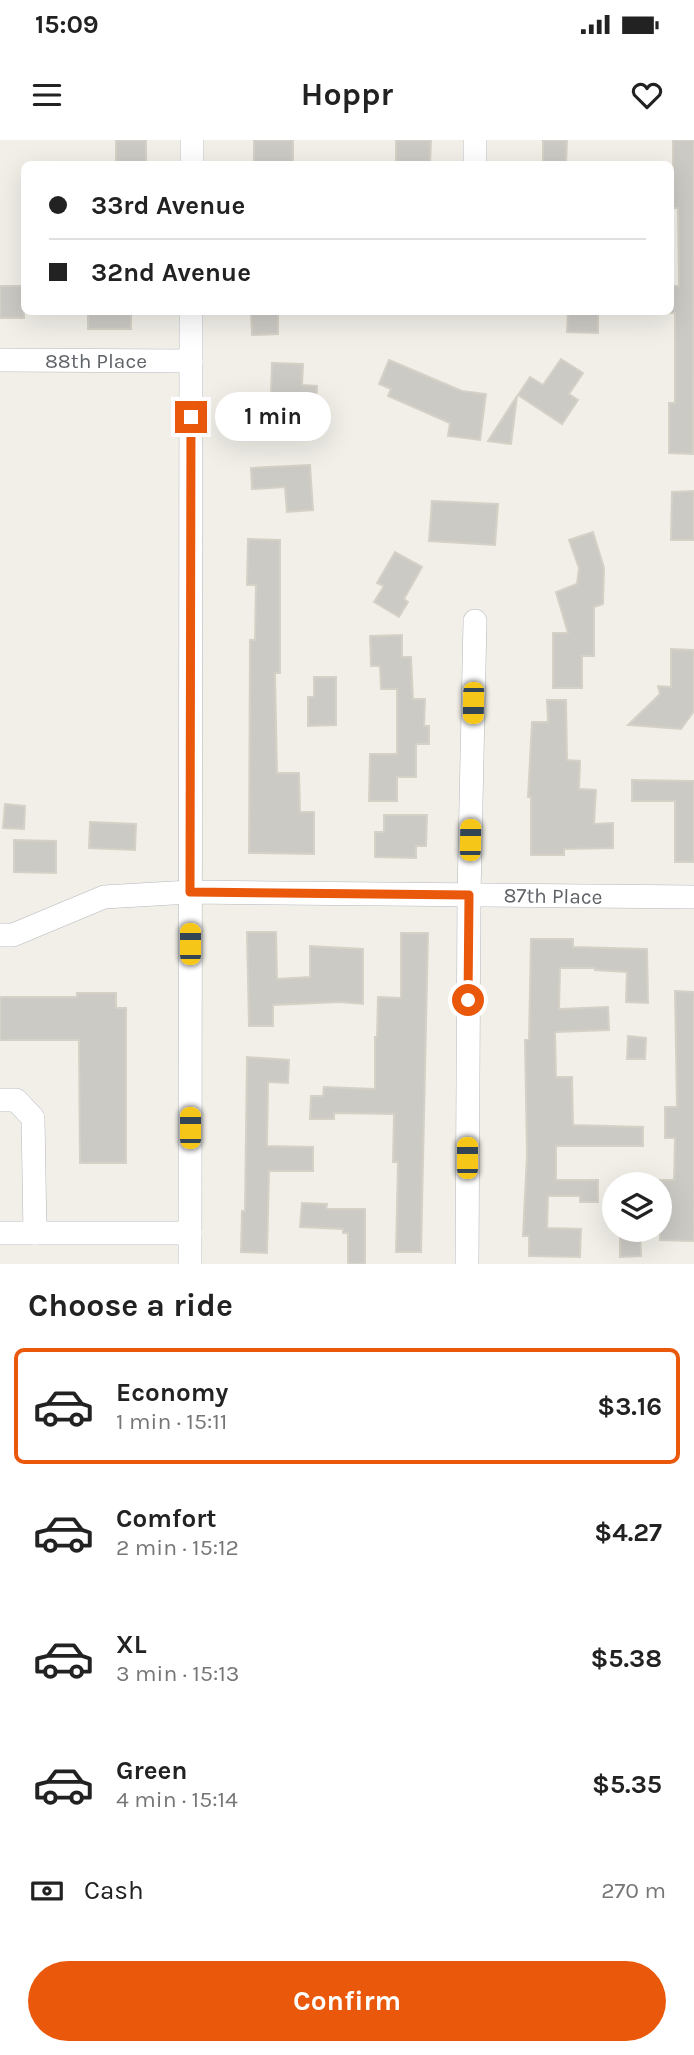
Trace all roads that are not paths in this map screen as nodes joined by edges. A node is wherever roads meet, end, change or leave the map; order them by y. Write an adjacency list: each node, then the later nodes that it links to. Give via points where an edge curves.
1 (192, 140): 3 (street)
2 (475, 140): 4 (street)
3 (192, 161)
4 (475, 161)
5 (191, 315): 7 (street)
6 (0, 360): 7 (street, 88th Place)
7 (191, 361): 9 (street)
8 (475, 621): 10 (street)
9 (190, 892): 10 (street, 87th Place); 12 (street, 87th Place, via 104,897 13,935); 16 (street)
10 (469, 895): 11 (street, 87th Place); 18 (street)
11 (694, 897)
12 (0, 935)
13 (0, 1100): 15 (street, via 16,1100 33,1118)
14 (0, 1233): 15 (street)
15 (35, 1233): 16 (street)
16 (190, 1233): 17 (street)
17 (190, 1264)
18 (467, 1264)

